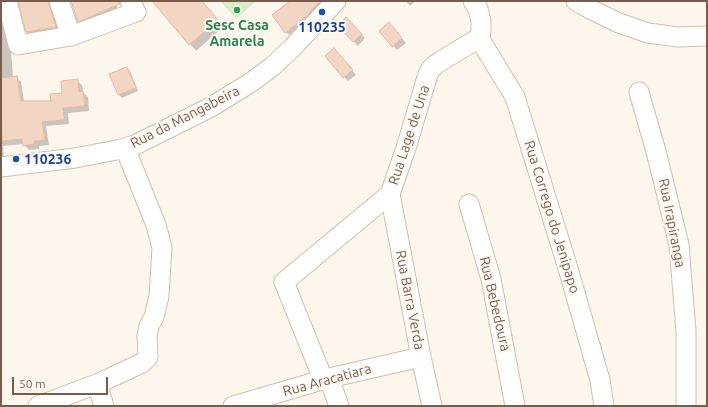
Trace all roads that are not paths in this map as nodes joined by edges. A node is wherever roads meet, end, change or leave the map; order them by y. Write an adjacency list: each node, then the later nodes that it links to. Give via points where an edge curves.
1 (7, 1): 7 (street, via 18,45)
2 (59, 1): 7 (street)
3 (130, 1): 7 (street, via 136,12)
4 (336, 1): 11 (street, Rua da Mangabeira, via 292,48 253,81 211,107)
5 (576, 1): 9 (street, via 619,23 648,33)
6 (480, 5): 8 (street)
7 (71, 36)
8 (479, 38): 13 (street, Rua Lage de Una, via 436,64 428,74); 24 (street, Rua Corrego do Jenipapo, via 515,96 567,265 600,380)
9 (706, 40)
10 (639, 92): 25 (street, Rua Irapiranga, via 679,245 686,331)
11 (125, 148): 12 (street, Rua da Mangabeira); 17 (street, via 156,225 162,248 159,296 147,336 148,357 142,363)
12 (1, 168)
13 (390, 194): 15 (street, Rua Barra Verda); 16 (street, Rua Lage de Una, via 284,282)
14 (469, 204): 23 (street, Rua Bebedoura, via 491,278)
15 (421, 357): 16 (street, Rua Aracatiara); 22 (street, Rua Barra Verda)
16 (326, 378): 20 (street, Rua Aracatiara); 21 (street)
17 (97, 384): 18 (street); 19 (street)
18 (38, 406)
19 (104, 406)
20 (233, 406)
21 (339, 406)
22 (432, 406)
23 (515, 406)
24 (604, 406)
25 (686, 406)

